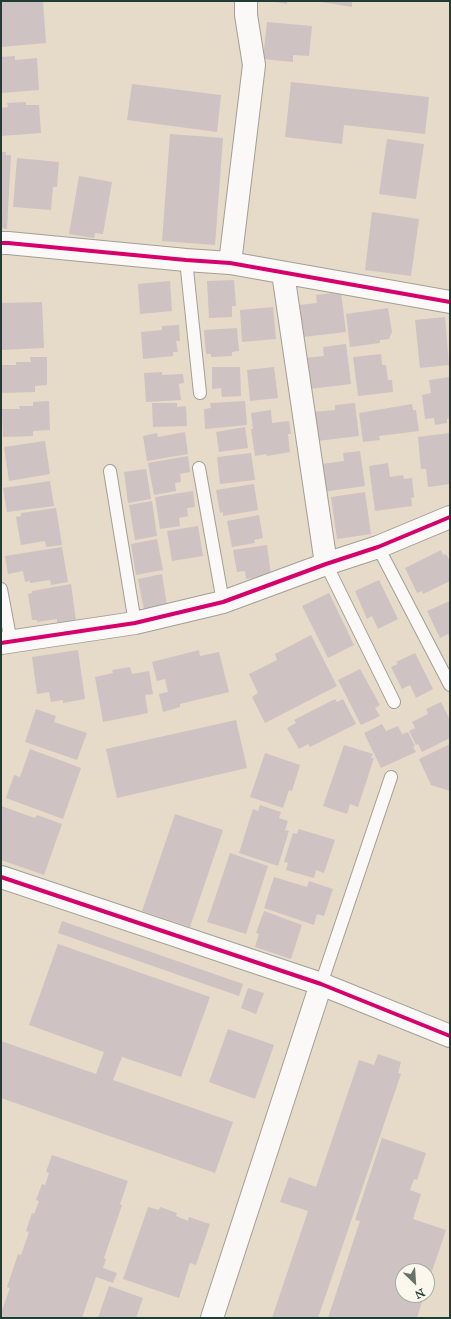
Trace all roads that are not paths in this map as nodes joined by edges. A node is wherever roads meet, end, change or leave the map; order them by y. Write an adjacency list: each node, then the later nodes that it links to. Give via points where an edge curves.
1 (246, 1): 4 (street, via 254,65)
2 (1, 243): 3 (street)
3 (186, 260): 4 (street); 7 (lane)
4 (230, 263): 5 (street)
5 (283, 273): 6 (street); 12 (street)
6 (450, 302)
7 (200, 393)
8 (199, 468): 14 (lane)
9 (110, 471): 15 (lane)
10 (450, 517): 11 (street)
11 (378, 547): 12 (street); 17 (lane)
12 (326, 564): 14 (street); 18 (lane)
13 (1, 589): 16 (lane)
14 (223, 602): 15 (street)
15 (135, 623): 16 (street)
16 (6, 642)
17 (450, 685)
18 (394, 702)
19 (391, 777): 21 (lane)
20 (1, 877): 21 (street)
21 (322, 984): 22 (street); 23 (street)
22 (450, 1036)
23 (212, 1318)

